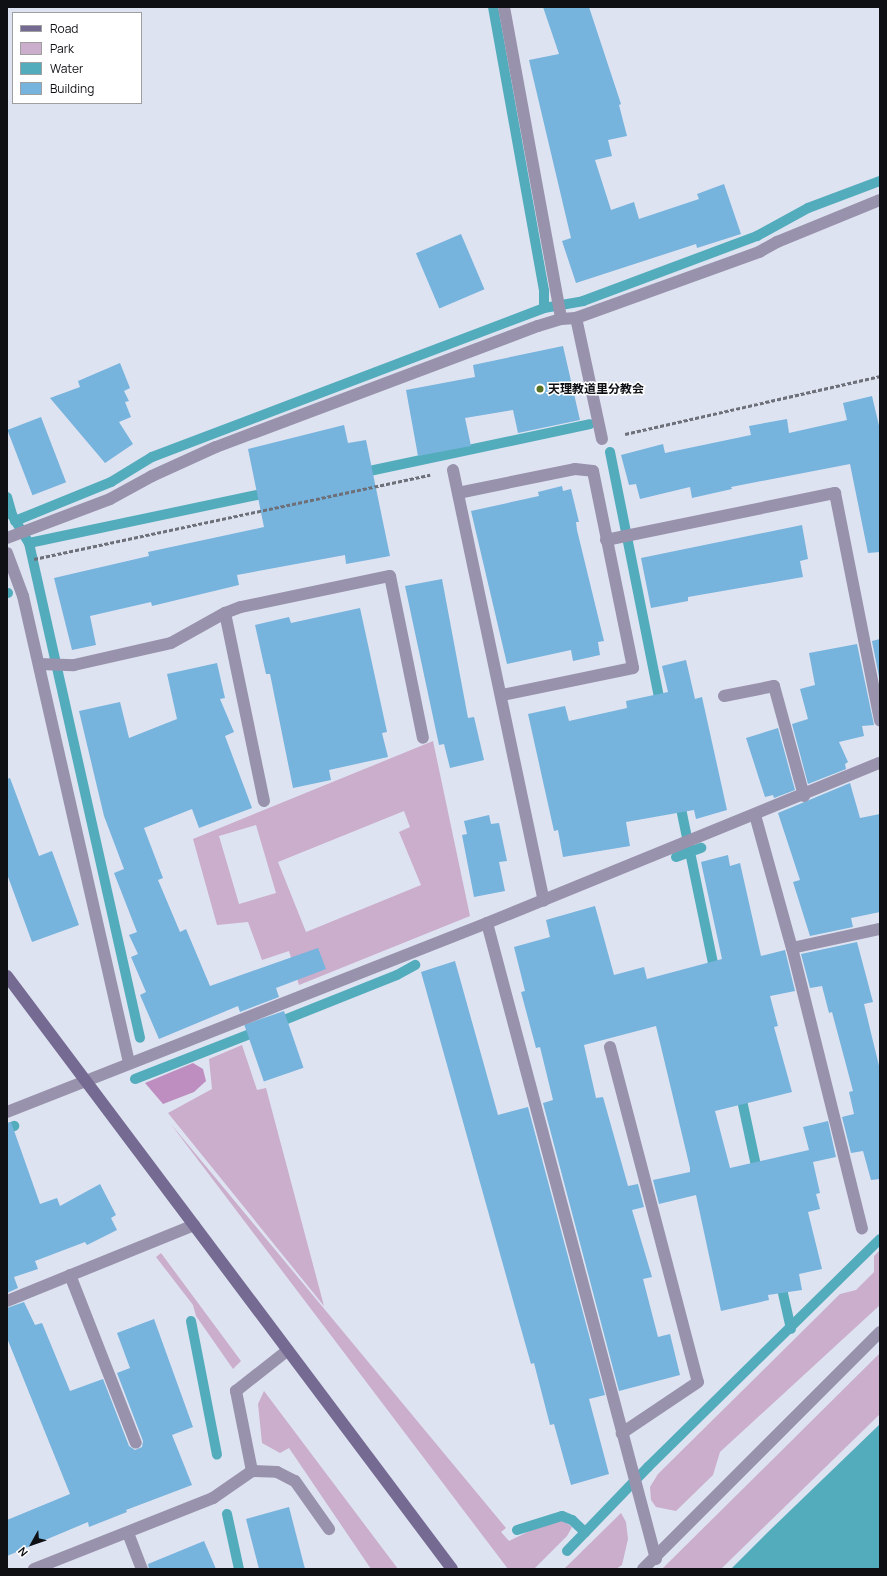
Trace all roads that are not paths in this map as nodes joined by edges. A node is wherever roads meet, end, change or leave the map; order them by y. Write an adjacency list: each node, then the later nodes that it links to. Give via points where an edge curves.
1 (504, 7): 3 (street)
2 (880, 200): 4 (street, via 777,242 759,252)
3 (560, 310): 4 (street); 8 (street, via 216,447 110,498)
4 (576, 318): 5 (street)
5 (602, 439)
6 (453, 470): 7 (street)
7 (458, 493): 9 (street, via 575,469 593,471); 13 (street)
8 (9, 538)
9 (606, 540): 13 (street, via 633,668); 15 (street, via 835,493)
10 (7, 553): 12 (street)
11 (225, 613): 12 (street, via 171,643 74,665); 16 (street, via 241,607 390,576); 19 (street)
12 (43, 664): 27 (street)
13 (503, 695): 21 (street)
14 (724, 696): 18 (street, via 774,686)
15 (880, 721)
16 (423, 738)
17 (880, 764): 18 (street)
18 (804, 796): 20 (street)
19 (264, 801)
20 (755, 815): 21 (street); 24 (street)
21 (544, 900): 22 (street)
22 (487, 923): 27 (street); 36 (street)
23 (880, 929): 24 (street)
24 (792, 948): 31 (street)
25 (7, 976): 28 (street)
26 (610, 1047): 36 (street, via 698,1382)
27 (129, 1063): 28 (street)
28 (84, 1080): 29 (street); 30 (street)
29 (7, 1112)
30 (194, 1225): 32 (street); 35 (street)
31 (862, 1228)
32 (70, 1276): 33 (street); 37 (street)
33 (7, 1302)
34 (880, 1332): 41 (street, via 796,1414)
35 (288, 1350): 38 (street, via 236,1391); 44 (street)
36 (622, 1433): 41 (street)
37 (136, 1444)
38 (252, 1471): 39 (street, via 277,1472 295,1481); 40 (street, via 213,1498)
39 (329, 1529)
40 (128, 1533): 42 (street); 43 (street)
41 (656, 1559): 45 (street)
42 (34, 1569)
43 (142, 1569)
44 (452, 1569)
45 (644, 1569)

